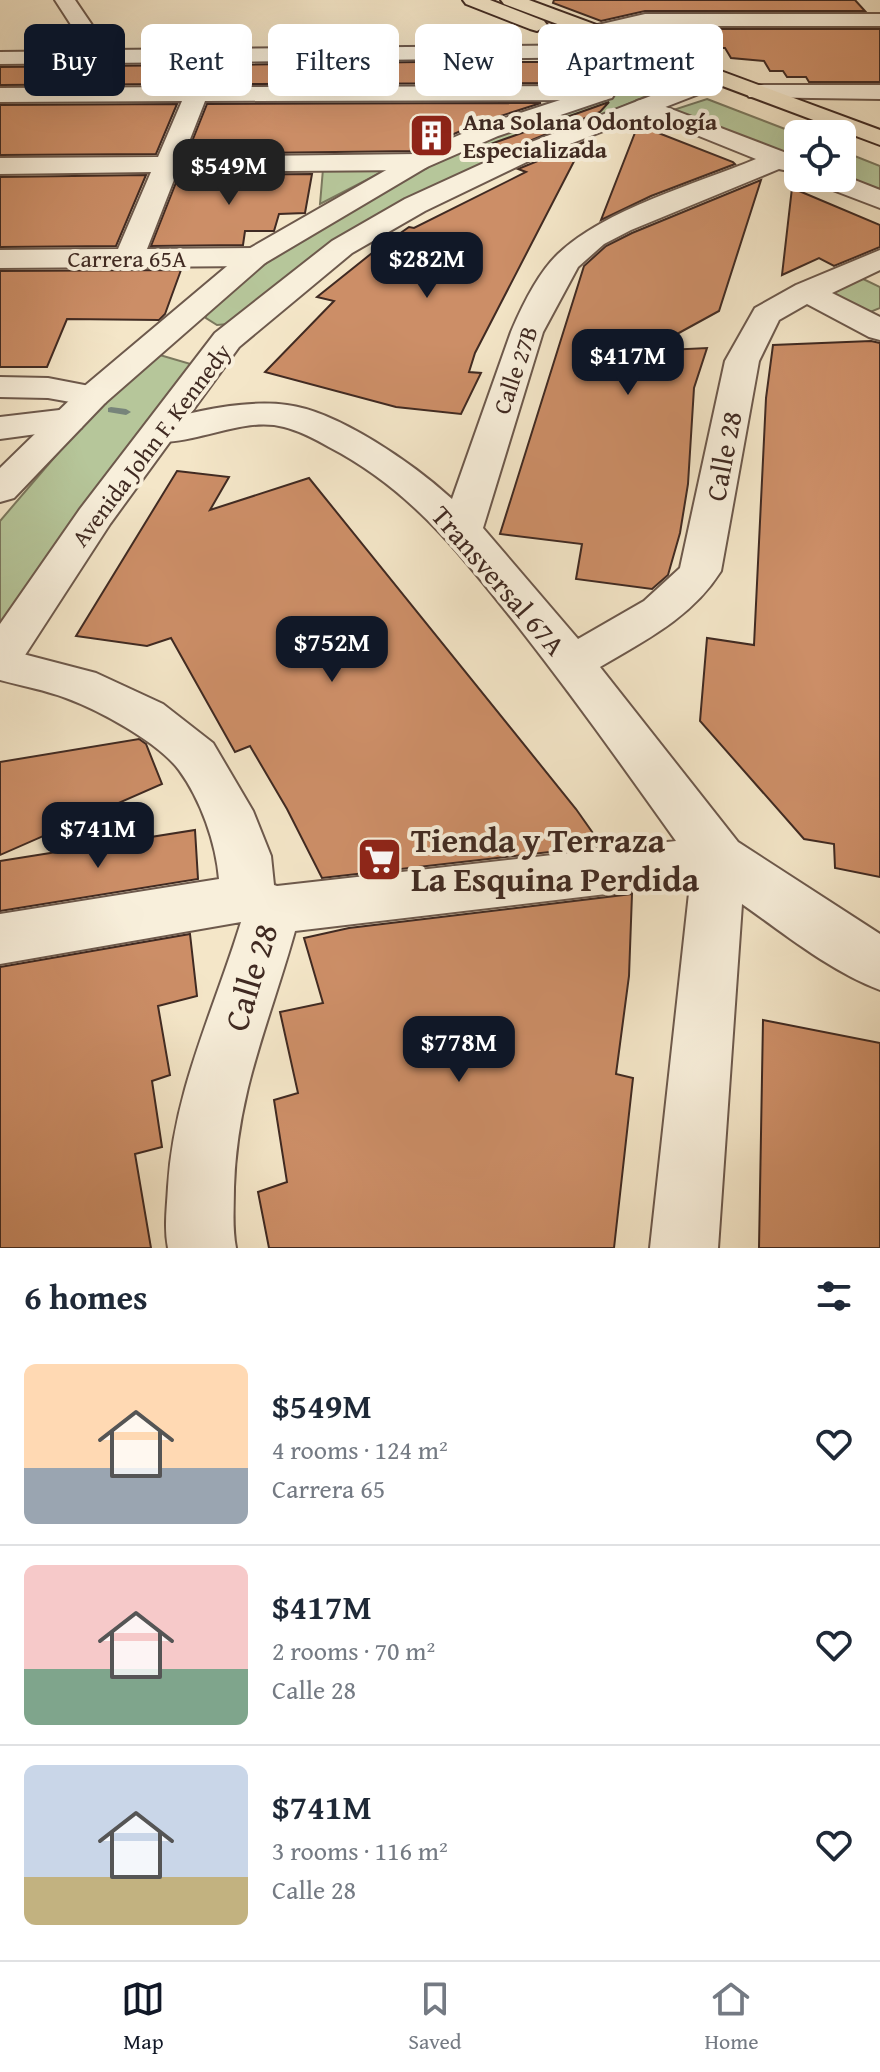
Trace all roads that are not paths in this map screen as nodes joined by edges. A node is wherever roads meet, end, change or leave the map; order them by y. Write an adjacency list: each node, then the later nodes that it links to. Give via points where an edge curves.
1 (65, 0): 7 (street)
2 (473, 0): 8 (main road)
3 (511, 0): 9 (main road)
4 (871, 0): 5 (street)
5 (880, 10)
6 (880, 20): 10 (street)
7 (81, 24)
8 (547, 24)
9 (563, 24)
10 (636, 24)
11 (538, 43): 12 (street)
12 (252, 54)
13 (0, 58): 14 (street)
14 (24, 58)
15 (723, 84): 17 (main road)
16 (723, 91): 27 (main road)
17 (757, 92): 18 (street); 28 (main road)
18 (880, 92)
19 (538, 93): 21 (street)
20 (141, 94): 22 (street)
21 (252, 94)
22 (0, 95)
23 (195, 96): 33 (street)
24 (595, 96): 32 (street, Avenida John F. Kennedy, via 489,131)
25 (626, 96): 45 (street, Avenida John F. Kennedy, via 342,247)
26 (665, 96): 31 (street)
27 (788, 120)
28 (880, 138)
29 (856, 148): 30 (main road)
30 (880, 157)
31 (784, 160)
32 (418, 162): 33 (street); 38 (street, Avenida John F. Kennedy)
33 (167, 165): 35 (street); 39 (street)
34 (784, 165): 51 (street, Calle 27B, via 621,224 566,262 527,332)
35 (0, 166)
36 (856, 190): 37 (street)
37 (880, 200)
38 (255, 257): 39 (street, Carrera 65A); 43 (street, Avenida John F. Kennedy)
39 (129, 258): 40 (street, Carrera 65A)
40 (0, 259)
41 (880, 259): 42 (street, Calle 28)
42 (807, 292): 44 (street); 53 (street, Calle 28, via 766,315 742,361 700,571 671,602)
43 (174, 328): 45 (street); 47 (street, Avenida John F. Kennedy)
44 (880, 330)
45 (227, 340): 48 (street, Avenida John F. Kennedy)
46 (0, 387): 47 (street, via 48,388)
47 (87, 402): 49 (street); 50 (street, Avenida John F. Kennedy)
48 (166, 421): 51 (street, Transversal 67A, via 286,415 303,420 411,482); 52 (street, Avenida John F. Kennedy)
49 (0, 428)
50 (0, 490)
51 (462, 529): 53 (street, Transversal 67A)
52 (0, 658)
53 (572, 663): 55 (street, Transversal 67A)
54 (0, 664): 56 (street, Calle 28, via 80,685 146,716 196,756 227,811)
55 (719, 858): 56 (street); 58 (street, Transversal 67A); 60 (street)
56 (261, 904): 57 (street); 59 (street, Calle 28, via 261,958 234,1027 206,1127)
57 (0, 939)
58 (880, 964)
59 (202, 1248)
60 (684, 1248)

